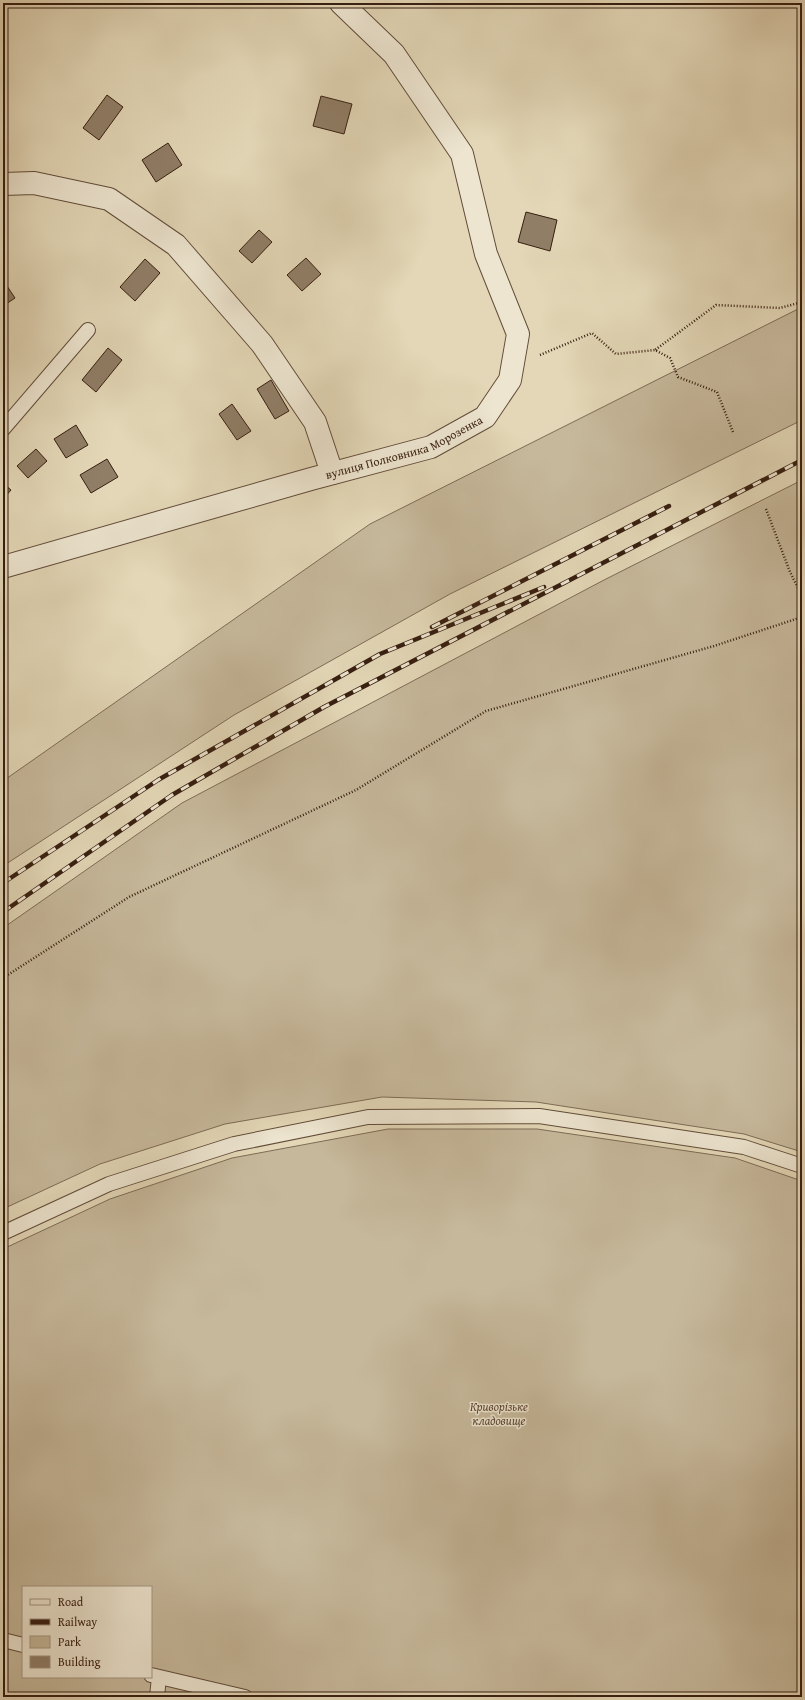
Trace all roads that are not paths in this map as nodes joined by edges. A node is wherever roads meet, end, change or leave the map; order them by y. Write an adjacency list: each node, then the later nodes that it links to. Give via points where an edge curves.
1 (341, 3): 5 (street, вулиця Полковника Морозенка, via 394,54 462,154 486,254 518,334 510,380 486,417 431,447)
2 (3, 184): 5 (street, via 34,183 109,199 176,245 262,344 315,422)
3 (88, 330): 4 (lane)
4 (3, 429)
5 (332, 473): 6 (street, вулиця Полковника Морозенка)
6 (3, 567)
7 (802, 1166): 8 (lane, via 744,1147 539,1116 368,1117 234,1144 205,1153 109,1184)
8 (3, 1233)
9 (3, 1640): 10 (lane)
10 (22, 1645)
11 (155, 1676): 12 (lane); 13 (lane)
12 (157, 1697)
13 (245, 1697)

